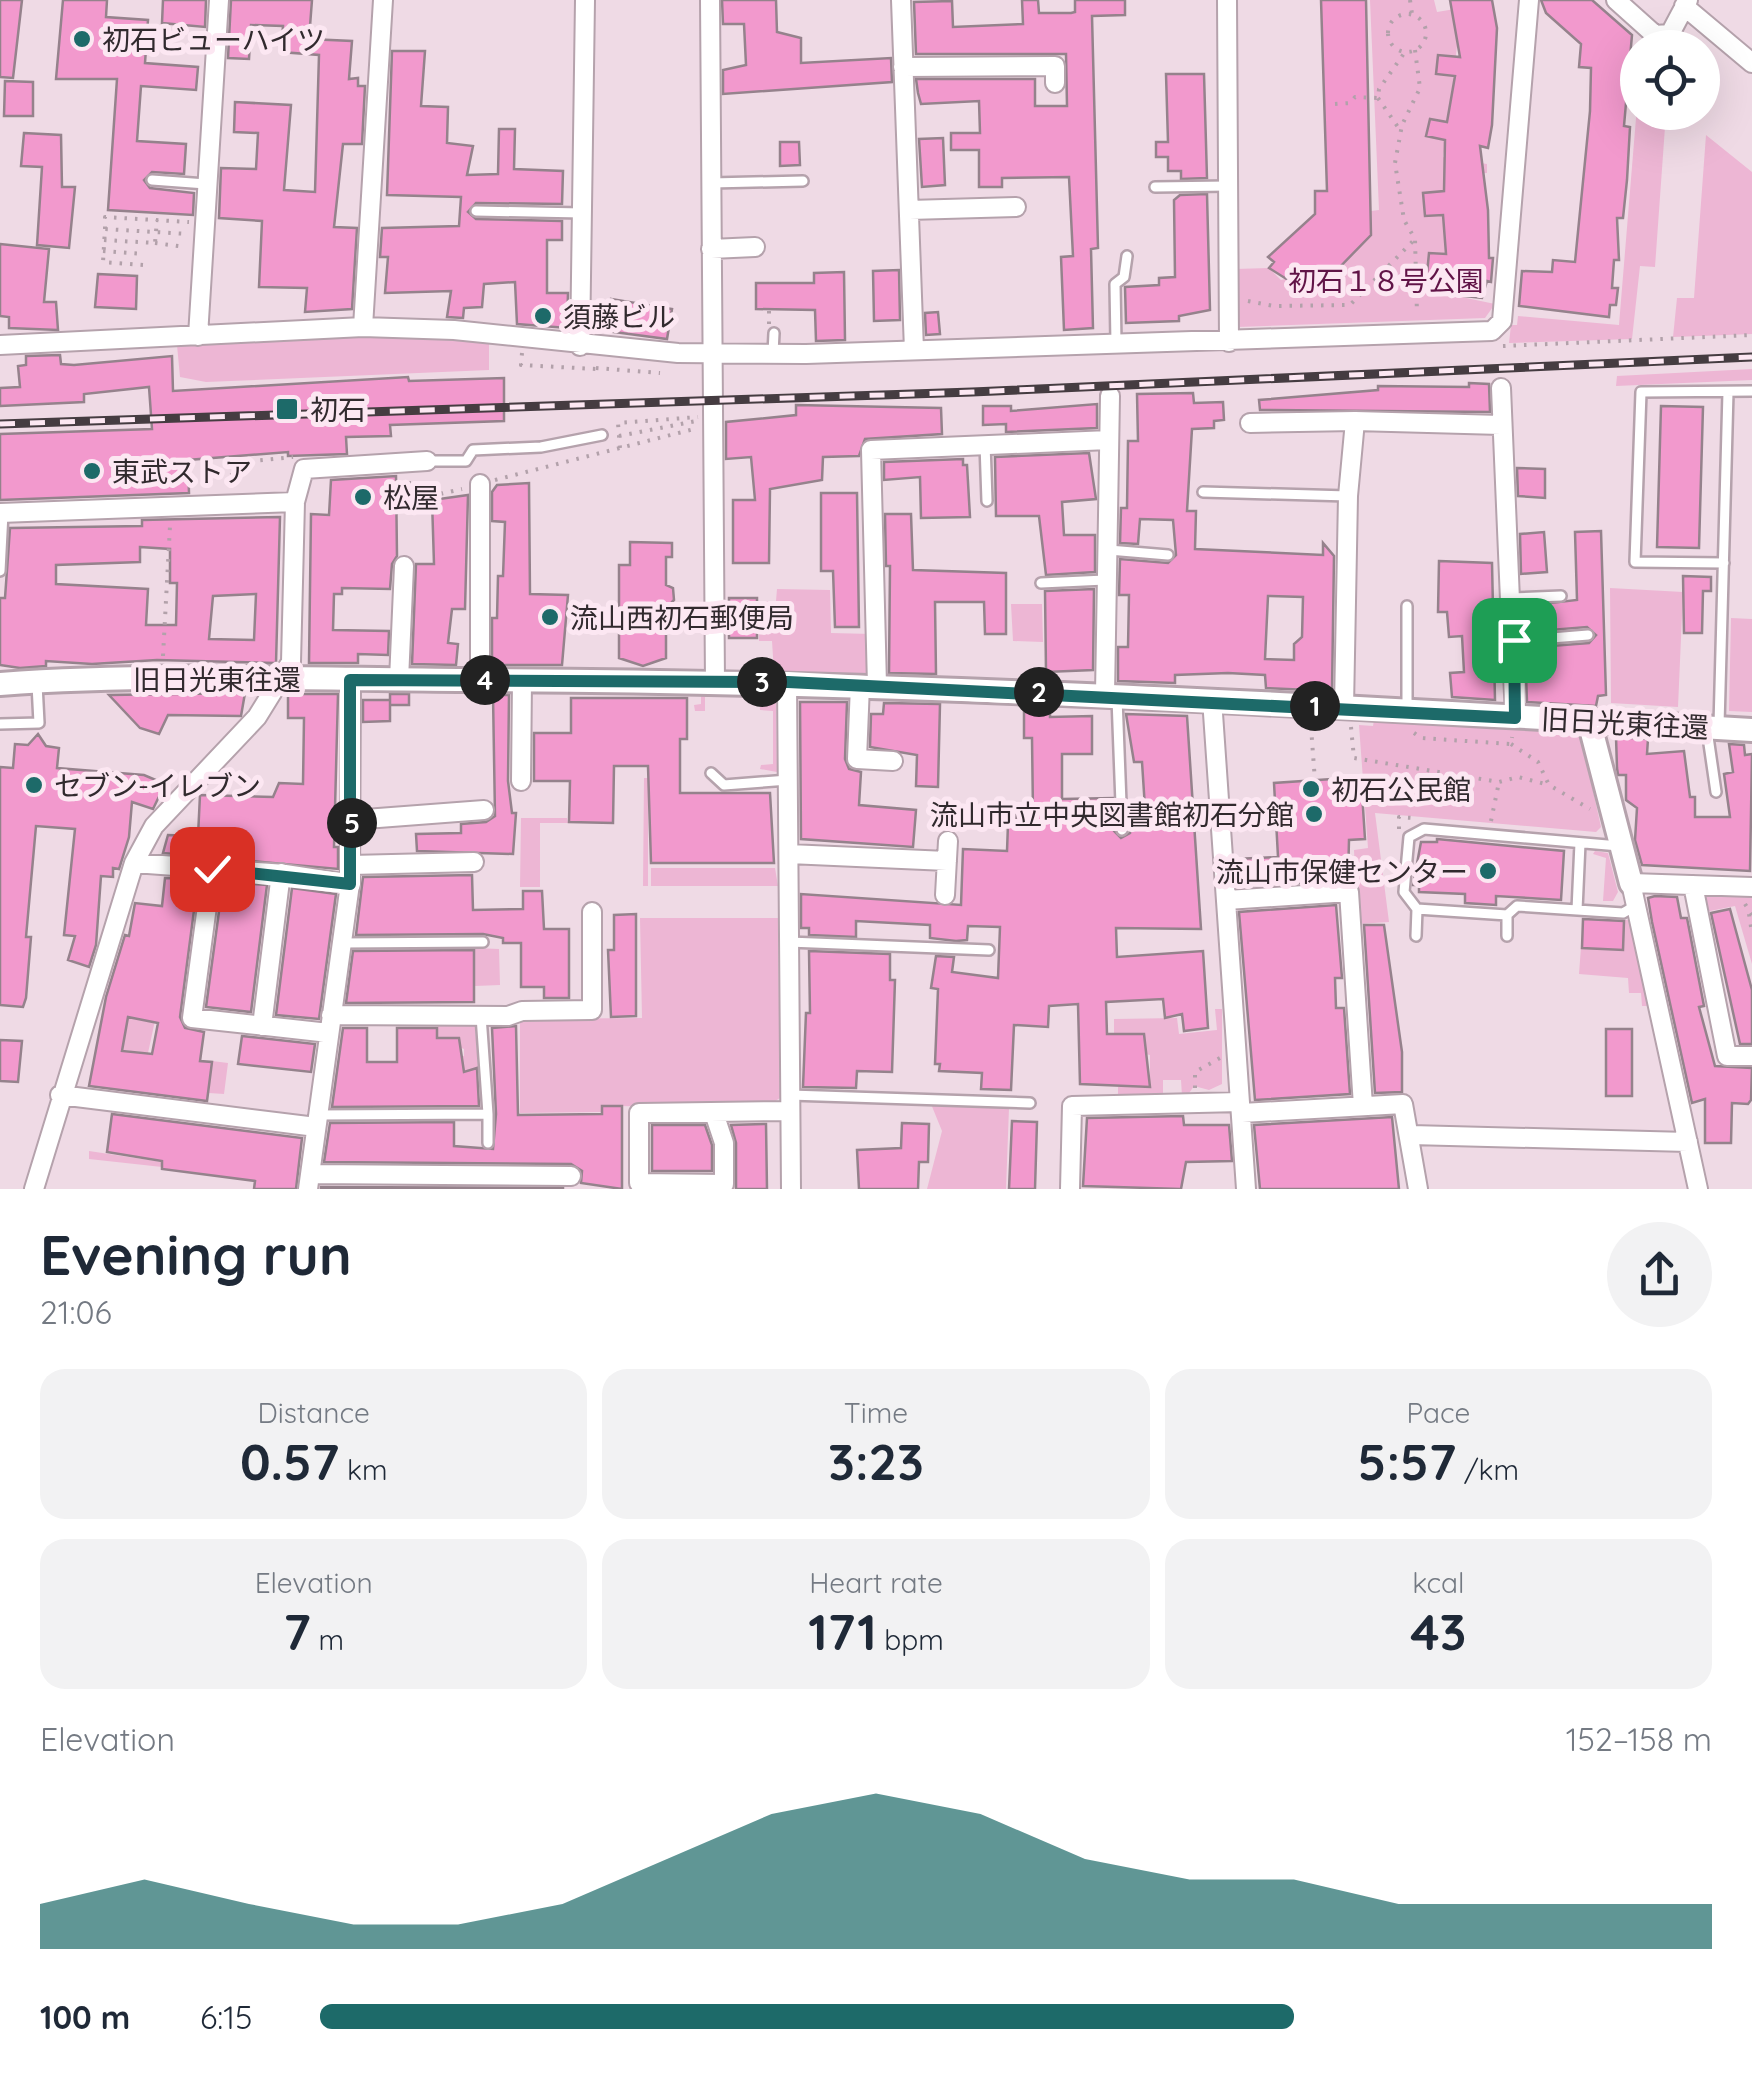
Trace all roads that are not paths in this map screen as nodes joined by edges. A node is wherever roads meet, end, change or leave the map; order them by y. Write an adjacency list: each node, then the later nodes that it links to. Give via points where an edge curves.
1 (219, 0): 19 (street)
2 (383, 0): 28 (street)
3 (710, 0): 18 (street)
4 (901, 0): 13 (street)
5 (1227, 0): 15 (street)
6 (1528, 0): 31 (street, via 1502,320 1492,331)
7 (1616, 0): 10 (street)
8 (581, 1): 24 (street)
9 (1686, 3): 11 (street); 12 (street)
10 (1650, 30)
11 (1672, 30)
12 (1752, 62)
13 (903, 67): 14 (street, via 1054,66); 22 (street)
14 (1055, 83)
15 (1231, 176): 20 (lane); 31 (street)
16 (152, 180): 19 (lane)
17 (803, 181): 18 (lane)
18 (710, 183): 26 (street)
19 (206, 184): 30 (street, via 197,235)
20 (1156, 187)
21 (1016, 207): 22 (street)
22 (909, 210): 35 (street)
23 (476, 212): 24 (lane)
24 (582, 213): 34 (street)
25 (754, 247): 26 (street)
26 (710, 249): 37 (street, via 717,298)
27 (1128, 256): 32 (lane, via 1115,284)
28 (363, 327): 30 (street); 34 (street, via 454,330)
29 (774, 333): 36 (lane)
30 (198, 336): 33 (street, via 166,331)
31 (1229, 342): 32 (street)
32 (1116, 344): 35 (street)
33 (0, 345)
34 (589, 347): 37 (street)
35 (914, 350): 36 (street)
36 (773, 353): 37 (street)
37 (711, 354): 73 (street)
38 (1501, 388): 44 (street)
39 (1752, 391): 40 (lane)
40 (1728, 392): 57 (lane); 57 (lane, via 1641,392 1636,562)
41 (1110, 396): 46 (street)
42 (1355, 422): 43 (street); 44 (street); 51 (street)
43 (1250, 423)
44 (1501, 424): 63 (street)
45 (602, 434): 48 (lane, via 541,447 472,450 466,461)
46 (1109, 440): 47 (street); 55 (street)
47 (985, 444): 53 (lane); 76 (street, via 871,450)
48 (427, 462): 52 (street, via 304,469)
49 (480, 484): 70 (street)
50 (1202, 492): 51 (lane)
51 (1348, 496): 80 (street)
52 (295, 502): 54 (street); 67 (street, via 290,662)
53 (987, 502)
54 (2, 513): 59 (lane)
55 (1106, 549): 56 (lane); 60 (street)
56 (1168, 555)
57 (1724, 563): 84 (lane)
58 (404, 566): 69 (street)
59 (0, 571)
60 (1105, 580): 61 (lane); 77 (street)
61 (1041, 582)
62 (1561, 596): 63 (lane)
63 (1512, 598): 66 (street)
64 (1407, 606): 79 (lane)
65 (1588, 635): 66 (lane)
66 (1514, 640): 81 (street)
67 (280, 680): 68 (street, 旧日光東往還); 72 (street, 旧日光東往還, via 162,678 86,686); 100 (street, via 257,717 164,813)
68 (350, 680): 69 (street, 旧日光東往還); 92 (street)
69 (399, 680): 70 (street, 旧日光東往還)
70 (480, 680): 71 (street, 旧日光東往還)
71 (522, 680): 73 (street, 旧日光東往還); 89 (street)
72 (37, 681): 75 (street, 旧日光東往還); 83 (lane, via 39,724)
73 (716, 682): 74 (street, 旧日光東往還)
74 (788, 682): 76 (street, 旧日光東往還); 88 (street)
75 (0, 684)
76 (869, 685): 77 (street, 旧日光東往還); 86 (street, via 857,759)
77 (1111, 695): 78 (street, 旧日光東往還); 93 (lane)
78 (1212, 700): 80 (street, 旧日光東往還); 108 (street)
79 (1403, 711): 80 (street, 旧日光東往還); 81 (street, 旧日光東往還)
80 (1347, 714)
81 (1515, 718): 82 (street, 旧日光東往還)
82 (1589, 721): 84 (street, 旧日光東往還); 96 (street)
83 (0, 724)
84 (1713, 728): 85 (street, 旧日光東往還); 90 (lane)
85 (1752, 730)
86 (893, 761)
87 (711, 773): 88 (lane, via 724,785)
88 (788, 780): 97 (street)
89 (521, 782)
90 (1716, 792)
91 (484, 810): 92 (street)
92 (352, 820): 103 (street)
93 (1122, 830)
94 (948, 841): 98 (street)
95 (1580, 843): 96 (lane); 109 (lane, via 1424,829 1409,837 1404,892); 110 (lane)
96 (1619, 846): 106 (street)
97 (790, 854): 98 (street); 116 (street)
98 (947, 861): 107 (street)
99 (474, 862): 103 (street)
100 (134, 863): 101 (street); 123 (street)
101 (212, 869): 102 (street); 121 (street, via 192,1018)
102 (280, 874): 103 (street); 121 (street)
103 (350, 874): 117 (street)
104 (1693, 885): 105 (street); 106 (street); 122 (street, via 1727,1056)
105 (1752, 887)
106 (1634, 894): 110 (lane, via 1623,913); 132 (street)
107 (945, 895)
108 (1227, 900): 126 (street, via 1348,892); 127 (street)
109 (1418, 910): 112 (lane); 113 (lane)
110 (1576, 910): 112 (lane, via 1517,906)
111 (592, 912): 119 (street, via 592,1010)
112 (1507, 915): 114 (lane)
113 (1416, 936)
114 (1507, 936)
115 (483, 942): 117 (lane)
116 (789, 942): 118 (lane); 125 (street)
117 (342, 943): 120 (street)
118 (989, 950)
119 (480, 1016): 120 (street); 129 (lane)
120 (330, 1024): 121 (street); 130 (street)
121 (262, 1026)
122 (1752, 1056)
123 (60, 1095): 130 (street); 136 (street, via 48,1164)
124 (1030, 1102): 125 (lane)
125 (790, 1103): 128 (street); 137 (street)
126 (1363, 1106): 127 (street); 131 (street, via 1403,1104)
127 (1241, 1107): 138 (street, via 1072,1106); 139 (street)
128 (714, 1113): 128 (street, via 639,1113 639,1183 724,1184 724,1143)
129 (488, 1114): 130 (lane); 133 (lane)
130 (317, 1121): 135 (street)
131 (1411, 1135): 132 (street); 140 (street)
132 (1688, 1142): 141 (street)
133 (488, 1143)
134 (571, 1176): 135 (street)
135 (309, 1181)
136 (34, 1189)
137 (791, 1189)
138 (1070, 1189)
139 (1246, 1189)
140 (1418, 1189)
141 (1698, 1189)

